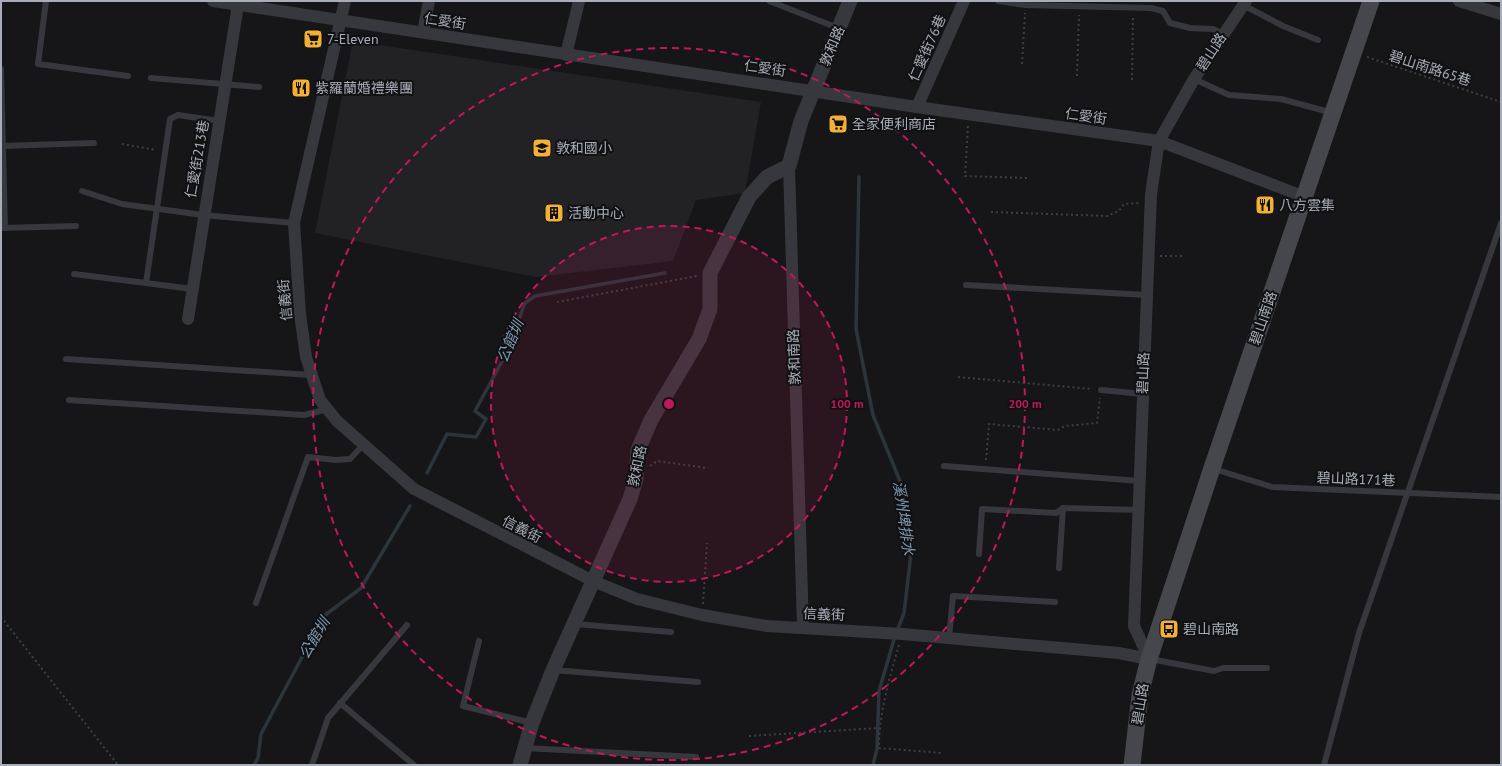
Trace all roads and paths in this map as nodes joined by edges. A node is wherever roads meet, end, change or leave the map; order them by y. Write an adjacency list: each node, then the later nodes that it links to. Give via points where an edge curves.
1 (46, 1): 27 (lane, via 38,64)
2 (212, 1): 13 (street, 仁愛街)
3 (345, 1): 18 (street, 信義街)
4 (429, 1): 20 (street)
5 (579, 1): 24 (street)
6 (770, 1): 19 (lane)
7 (850, 1): 19 (street, 敦和路)
8 (964, 1): 36 (street, 仁愛街76巷)
9 (998, 1): 14 (lane)
10 (1372, 1): 23 (main road, 碧山南路)
11 (1459, 1): 17 (street)
12 (1245, 3): 21 (street, 碧山路); 22 (lane, via 1283,26)
13 (238, 5): 18 (street, 仁愛街); 32 (street, 仁愛街213巷)
14 (1025, 5): 15 (lane); 25 (path)
15 (1079, 6): 16 (lane); 28 (path)
16 (1133, 8): 21 (lane, via 1163,11 1170,23 1190,28 1213,29); 31 (path)
17 (1501, 14)
18 (342, 20): 20 (street, 仁愛街); 53 (street, 信義街)
19 (840, 29): 34 (street, 敦和路)
20 (423, 32): 24 (street, 仁愛街)
21 (1223, 34): 30 (street, 碧山路)
22 (1318, 40)
23 (1354, 53): 35 (path, 碧山南路65巷); 37 (main road, 碧山南路)
24 (566, 55): 34 (street, 仁愛街)
25 (1022, 64)
26 (1, 69): 43 (lane)
27 (128, 76)
28 (1077, 76)
29 (151, 78): 32 (lane)
30 (1194, 79): 37 (lane, via 1229,95 1281,99); 40 (street, 碧山路)
31 (1132, 80)
32 (224, 84): 33 (lane); 39 (street, 仁愛街213巷)
33 (258, 87)
34 (813, 90): 36 (street, 仁愛街); 45 (street, 敦和南路)
35 (1501, 102)
36 (917, 107): 38 (street, 仁愛街)
37 (1333, 113): 48 (main road, 碧山南路)
38 (969, 114): 40 (street, 仁愛街); 46 (path, via 965,176)
39 (219, 121): 44 (lane, via 178,116 170,119); 52 (street, 仁愛街213巷)
40 (1159, 141): 48 (street, 仁愛街); 49 (street, 碧山路)
41 (94, 143): 43 (lane)
42 (122, 144): 44 (path)
43 (2, 146): 56 (lane)
44 (166, 151): 50 (lane)
45 (788, 166): 59 (street, 敦和路, via 767,178 749,197); 95 (street, 敦和南路)
46 (1028, 178)
47 (82, 191): 50 (lane, via 122,204)
48 (1305, 197): 77 (main road, 碧山南路)
49 (1150, 203): 51 (path, via 1124,204 1119,211 1107,216); 57 (street, 碧山路)
50 (157, 209): 52 (lane); 61 (lane)
51 (991, 212)
52 (203, 215): 53 (lane); 63 (street, 仁愛街213巷)
53 (294, 223): 68 (street, 信義街, via 300,314 306,357)
54 (1501, 223): 81 (lane)
55 (76, 226): 56 (lane)
56 (3, 228)
57 (1148, 256): 58 (path); 64 (street, 碧山路)
58 (1183, 256)
59 (710, 273): 65 (path); 79 (street, 敦和路, via 710,309 699,338 651,420 638,450)
60 (74, 274): 61 (lane)
61 (146, 283): 63 (lane)
62 (966, 286): 64 (lane)
63 (192, 289): 66 (street, 仁愛街213巷)
64 (1147, 296): 71 (street, 碧山路)
65 (557, 302)
66 (188, 319)
67 (66, 359): 68 (lane)
68 (312, 375): 73 (street, 信義街, via 320,400)
69 (958, 377): 70 (path)
70 (1101, 390): 71 (lane); 78 (path, via 1097,423 1066,426 1058,430 989,424)
71 (1143, 394): 80 (street, 碧山路)
72 (70, 400): 73 (lane, via 304,416)
73 (328, 409): 74 (street, 信義街)
74 (363, 445): 88 (street, 信義街, via 414,490); 90 (lane, via 350,459 308,457)
75 (944, 466): 78 (lane)
76 (707, 468): 79 (path, via 657,461)
77 (1212, 468): 81 (lane, 碧山路171巷, via 1272,487); 100 (main road, 碧山南路)
78 (986, 470): 80 (lane)
79 (636, 479): 88 (street, 敦和路, via 630,499)
80 (1140, 481): 84 (street, 碧山路)
81 (1408, 493): 82 (lane, 碧山路171巷); 116 (lane, via 1359,633)
82 (1501, 497)
83 (1063, 508): 84 (lane); 86 (lane, via 1056,513 982,509); 87 (lane)
84 (1139, 510): 100 (street, 碧山路, via 1134,626)
85 (707, 543): 91 (path)
86 (979, 554)
87 (1060, 568)
88 (593, 581): 91 (street, 信義街, via 637,599); 93 (street, 敦和路)
89 (1055, 602): 98 (lane, via 952,596)
90 (256, 603)
91 (702, 615): 95 (street, 信義街, via 767,626)
92 (1, 617): 111 (path)
93 (574, 624): 96 (lane); 102 (street, 敦和路)
94 (407, 625): 104 (lane)
95 (803, 628): 97 (street, 信義街)
96 (671, 632)
97 (902, 634): 98 (street, 信義街); 106 (path, via 881,708)
98 (949, 638): 100 (street, 信義街, via 1119,653)
99 (479, 640): 105 (lane, via 463,706)
100 (1150, 659): 101 (lane, via 1214,671 1223,668); 115 (main road, 碧山路, via 1140,695)
101 (1267, 668)
102 (553, 670): 103 (lane); 105 (street, 敦和路)
103 (698, 682)
104 (340, 703): 112 (lane, via 328,718); 113 (lane)
105 (532, 722): 108 (street, 敦和路)
106 (879, 728): 107 (path); 109 (path, via 879,748)
107 (749, 736)
108 (524, 748): 110 (lane); 114 (street, 敦和路)
109 (942, 753)
110 (696, 757)
111 (118, 765)
112 (312, 765)
113 (414, 765)
114 (520, 765)
115 (1132, 765)
116 (1324, 765)

